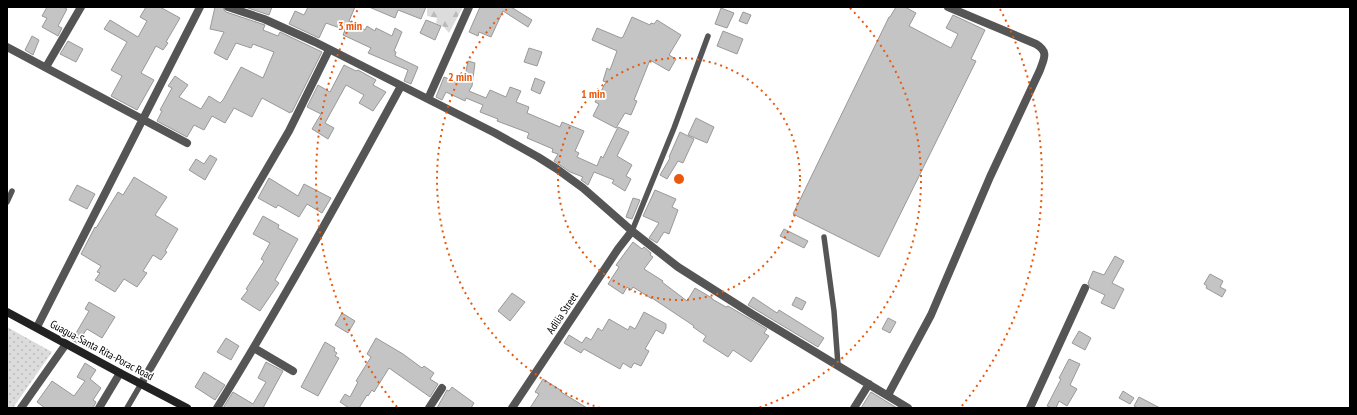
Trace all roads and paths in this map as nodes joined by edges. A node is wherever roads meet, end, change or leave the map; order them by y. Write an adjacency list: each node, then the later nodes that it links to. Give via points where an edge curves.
1 (81, 7): 9 (street)
2 (200, 7): 12 (street)
3 (228, 7): 8 (street, via 264,19)
4 (469, 7): 11 (street)
5 (948, 7): 29 (street, via 1036,44 1045,53 1040,70 987,184 931,315)
6 (708, 36): 16 (lane)
7 (7, 47): 9 (street)
8 (330, 50): 10 (street); 26 (street, via 289,130)
9 (46, 67): 12 (street)
10 (402, 86): 11 (street); 22 (street, via 328,222)
11 (428, 99): 16 (street, via 495,133 557,169)
12 (143, 120): 13 (street); 20 (street)
13 (187, 143)
14 (12, 190): 15 (lane)
15 (7, 202)
16 (632, 231): 23 (street, via 678,267); 36 (street, Adilia Street)
17 (824, 237): 23 (lane)
18 (1086, 288): 39 (street)
19 (7, 312): 20 (main road, Guagua-Santa Rita-Porac Road)
20 (37, 327): 21 (main road, Guagua-Santa Rita-Porac Road)
21 (66, 344): 25 (main road, Guagua-Santa Rita-Porac Road); 30 (street)
22 (254, 348): 24 (street); 34 (street)
23 (838, 365): 27 (street)
24 (293, 371)
25 (120, 374): 26 (main road, Guagua-Santa Rita-Porac Road); 31 (street)
26 (141, 384): 32 (lane); 33 (main road, Guagua-Santa Rita-Porac Road)
27 (869, 384): 29 (street); 37 (street)
28 (442, 388): 35 (street)
29 (888, 395): 38 (street)
30 (21, 408)
31 (99, 408)
32 (127, 408)
33 (187, 408)
34 (217, 408)
35 (429, 408)
36 (512, 408)
37 (854, 408)
38 (908, 408)
39 (1030, 408)

